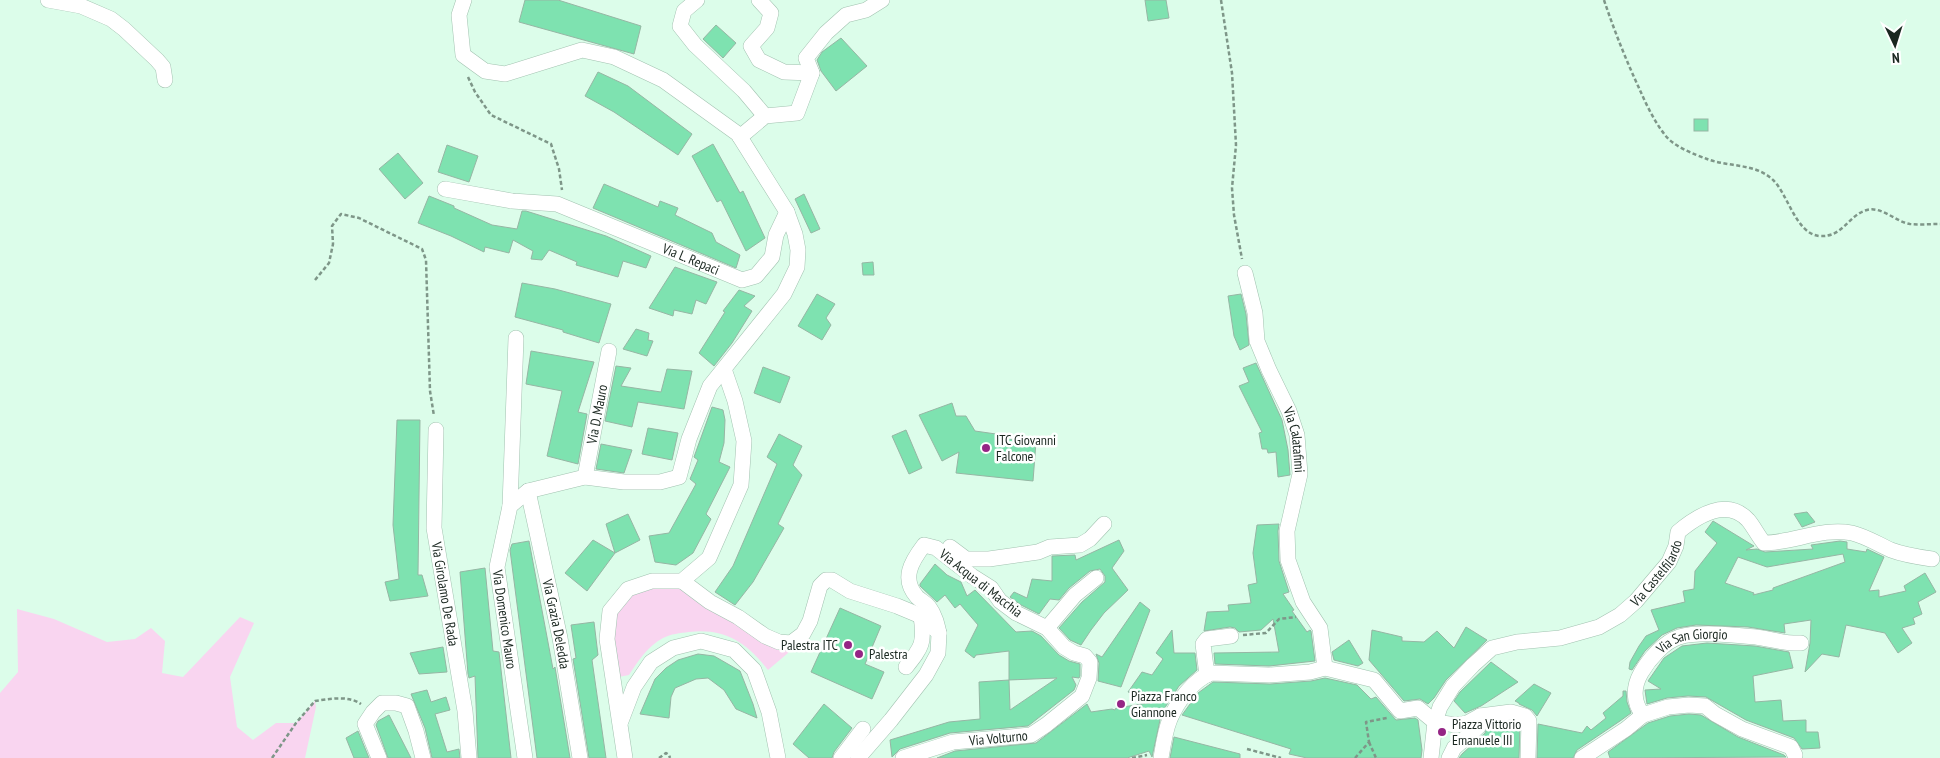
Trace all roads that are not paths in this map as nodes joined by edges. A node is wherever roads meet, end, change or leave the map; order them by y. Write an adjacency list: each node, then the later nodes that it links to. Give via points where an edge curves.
1 (48, 0): 7 (street, via 81,6 124,28 157,60 163,68)
2 (464, 0): 9 (street, via 459,15 463,55 486,71 505,74 582,50 614,57 663,80)
3 (697, 0): 8 (street, via 684,11 680,26)
4 (759, 0): 6 (street, via 771,13 768,28 750,46 759,60 784,72)
5 (882, 0): 6 (street, via 866,10 846,15 826,33 806,58)
6 (812, 73): 8 (street, via 797,113)
7 (165, 80)
8 (765, 116): 9 (street)
9 (740, 137): 11 (street)
10 (445, 189): 11 (street, Via L. Repaci, via 512,201 557,204 742,280 756,276 772,257 776,235)
11 (787, 212): 15 (street, via 796,234 797,268 784,294)
12 (1245, 272): 31 (street, Via Calatafimi, via 1255,313 1257,341 1297,435 1300,474 1288,531 1288,560 1303,602 1320,628)
13 (516, 338): 19 (street, Via Domenico Mauro)
14 (609, 351): 17 (street, Via D. Mauro)
15 (724, 369): 17 (street, via 703,399 679,477 660,482 624,482); 24 (street, via 744,441 741,485 709,558)
16 (436, 430): 42 (street, Via Girolamo De Rada, via 434,528 464,703)
17 (585, 477): 18 (street)
18 (528, 491): 19 (street); 44 (street, Via Grazia Deledda, via 560,638)
19 (510, 506): 43 (street, Via Domenico Mauro, via 497,567)
20 (1104, 524): 21 (street, via 1090,539 1080,544 989,559 966,559)
21 (934, 538)
22 (1932, 559): 37 (street, Via Castelfilardo, via 1892,550 1852,533 1820,534 1764,543 1748,520 1734,511 1706,513 1678,532 1669,562 1620,615 1599,627 1560,638 1492,648 1453,686)
23 (1096, 578): 26 (street, via 1074,595)
24 (682, 581): 25 (street, via 710,602 778,642 791,643 802,634 810,621 820,586 826,580); 36 (street, via 652,581 628,589 610,611 607,639)
25 (921, 616): 27 (street); 30 (street, via 924,634 921,648)
26 (1047, 628): 27 (street, Via Acqua di Macchia, via 1016,613 1000,601 991,588 936,548 924,546 909,571 908,585 928,606 936,619); 33 (street, Via Acqua di Macchia, via 1064,647 1085,656 1090,662 1089,678)
27 (939, 633): 48 (street, via 938,653 926,675)
28 (1231, 636): 32 (street, via 1207,639 1203,644)
29 (1801, 643): 34 (street, Via San Giorgio, via 1785,644 1728,635 1679,637 1660,649 1637,679 1634,686 1637,708)
30 (906, 667)
31 (1325, 668): 32 (street, via 1269,675); 37 (street, via 1374,680 1400,711 1418,708)
32 (1207, 674): 50 (street, via 1189,689 1170,719)
33 (1082, 696): 49 (street, Via Volturno, via 1031,735 953,742)
34 (1643, 715): 39 (street, via 1668,707 1706,706 1742,729 1791,747); 54 (street)
35 (1480, 716): 37 (street, via 1456,725); 52 (street, via 1479,726 1454,748); 53 (street, via 1510,712 1525,716 1529,721)
36 (620, 722): 45 (street); 46 (street, via 634,687 650,662 673,648 702,641 734,650 754,670 769,712)
37 (1435, 722): 51 (street)
38 (863, 729): 47 (street)
39 (1795, 755)
40 (379, 758): 41 (street, via 366,724 382,703 396,702 406,706)
41 (423, 758)
42 (469, 758)
43 (525, 758)
44 (580, 758)
45 (625, 758)
46 (778, 758)
47 (841, 758)
48 (858, 758)
49 (903, 758)
50 (1161, 758)
51 (1431, 758)
52 (1449, 758)
53 (1528, 758)
54 (1582, 758)

